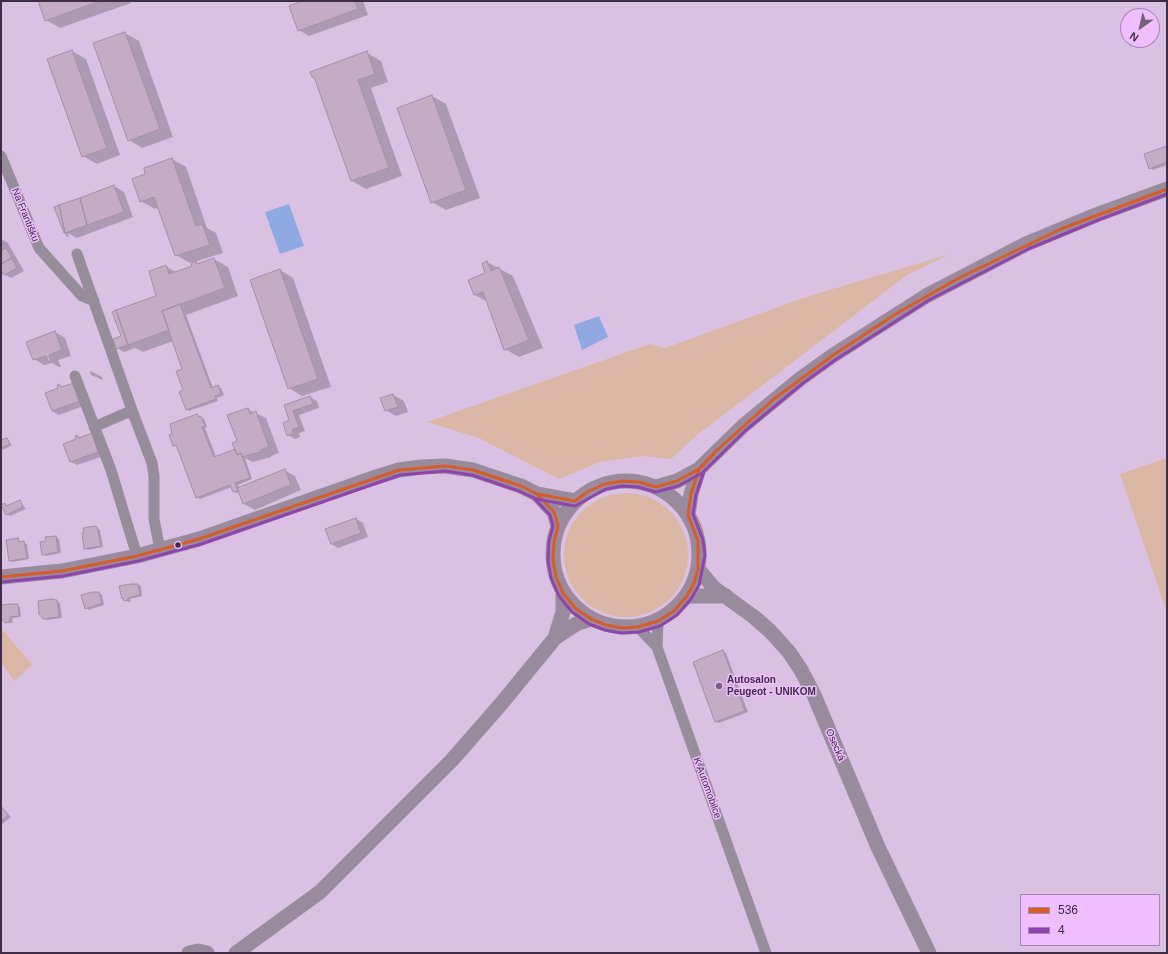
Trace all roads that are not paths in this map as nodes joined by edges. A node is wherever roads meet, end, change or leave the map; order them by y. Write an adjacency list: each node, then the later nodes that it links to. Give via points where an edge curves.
1 (1, 156): 4 (street, Na Františku, via 39,248 82,296)
2 (1167, 189): 8 (main road, via 1026,244 920,300 800,379 743,426)
3 (78, 254): 4 (street)
4 (94, 301): 6 (street)
5 (75, 376): 7 (street)
6 (133, 413): 7 (street, via 126,413); 14 (street, via 152,463 154,519)
7 (94, 427): 15 (street, via 111,470)
8 (699, 469): 9 (main road, via 677,481); 12 (main road)
9 (656, 487): 11 (main road, via 622,481 605,484); 12 (main road, via 674,499)
10 (537, 494): 11 (main road); 13 (main road, via 554,512); 14 (main road, via 473,470 445,466 399,470)
11 (575, 501): 13 (main road)
12 (688, 515): 16 (main road, via 698,541)
13 (558, 526): 18 (main road, via 553,560 556,577)
14 (160, 550): 15 (main road)
15 (136, 556): 17 (main road, via 62,571)
16 (698, 569): 19 (main road); 20 (main road, Osecká, via 714,588)
17 (1, 577)
18 (563, 592): 21 (main road, via 575,608); 24 (main road, via 563,612)
19 (687, 596): 20 (main road); 22 (main road, via 674,610)
20 (726, 596): 30 (main road, Osecká, via 770,631 789,652 804,676 878,847)
21 (591, 619): 23 (main road, via 622,628); 24 (main road, via 576,624)
22 (658, 621): 23 (main road); 25 (street, K Automobilce)
23 (638, 627): 25 (street)
24 (555, 638): 28 (main road, via 502,704 384,830 320,892)
25 (657, 647): 29 (street, K Automobilce)
26 (189, 953): 27 (main road)
27 (208, 953)
28 (236, 953)
29 (766, 953)
30 (929, 953)

